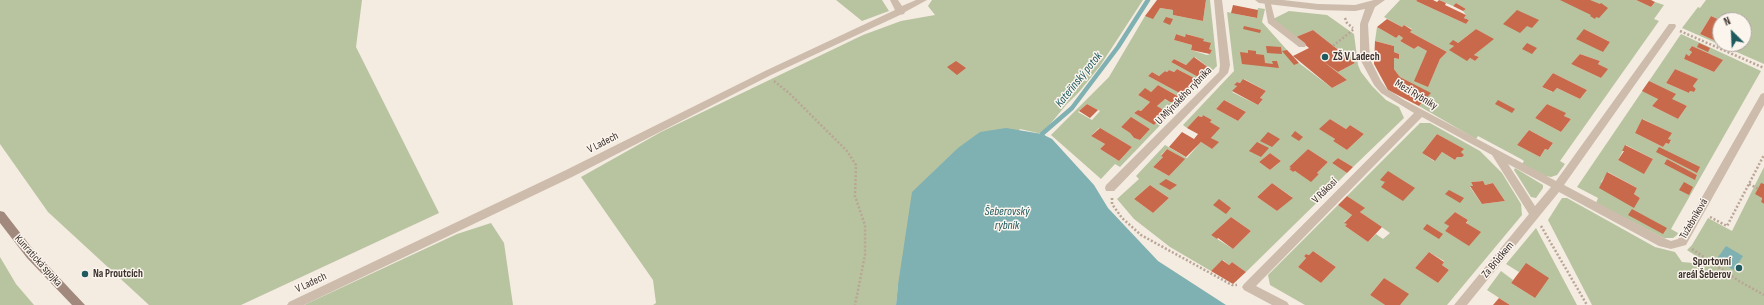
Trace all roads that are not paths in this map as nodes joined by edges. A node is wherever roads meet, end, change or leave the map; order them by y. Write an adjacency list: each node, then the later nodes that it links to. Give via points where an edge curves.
1 (894, 0): 7 (street)
2 (923, 0): 7 (street, V Ladech)
3 (1218, 0): 14 (street, U Mlýnského rybníka, via 1226,68)
4 (1381, 0): 6 (street)
5 (1263, 1): 6 (street, via 1327,7 1355,8); 9 (lane, via 1271,21)
6 (1371, 5): 11 (street, Mezi Rybníky, via 1364,24 1365,59 1377,83 1390,95)
7 (901, 12): 18 (street, V Ladech, via 768,73 568,174)
8 (1672, 27): 13 (street)
9 (1302, 46)
10 (1764, 96): 13 (street, Tužebníková, via 1682,242 1671,245 1655,240)
11 (1420, 113): 12 (street, Mezi Rybníky); 19 (street, V Rákosí, via 1248,287)
12 (1496, 154): 13 (street, Mezi Rybníky); 16 (street, Mezi Rybníky)
13 (1557, 187): 16 (street)
14 (1110, 188)
15 (0, 215): 17 (main road, Kunratická spojka, via 31,255)
16 (1535, 215): 20 (street, Za Brůdkem)
17 (79, 305)
18 (293, 305)
19 (1283, 305)
20 (1460, 305)

